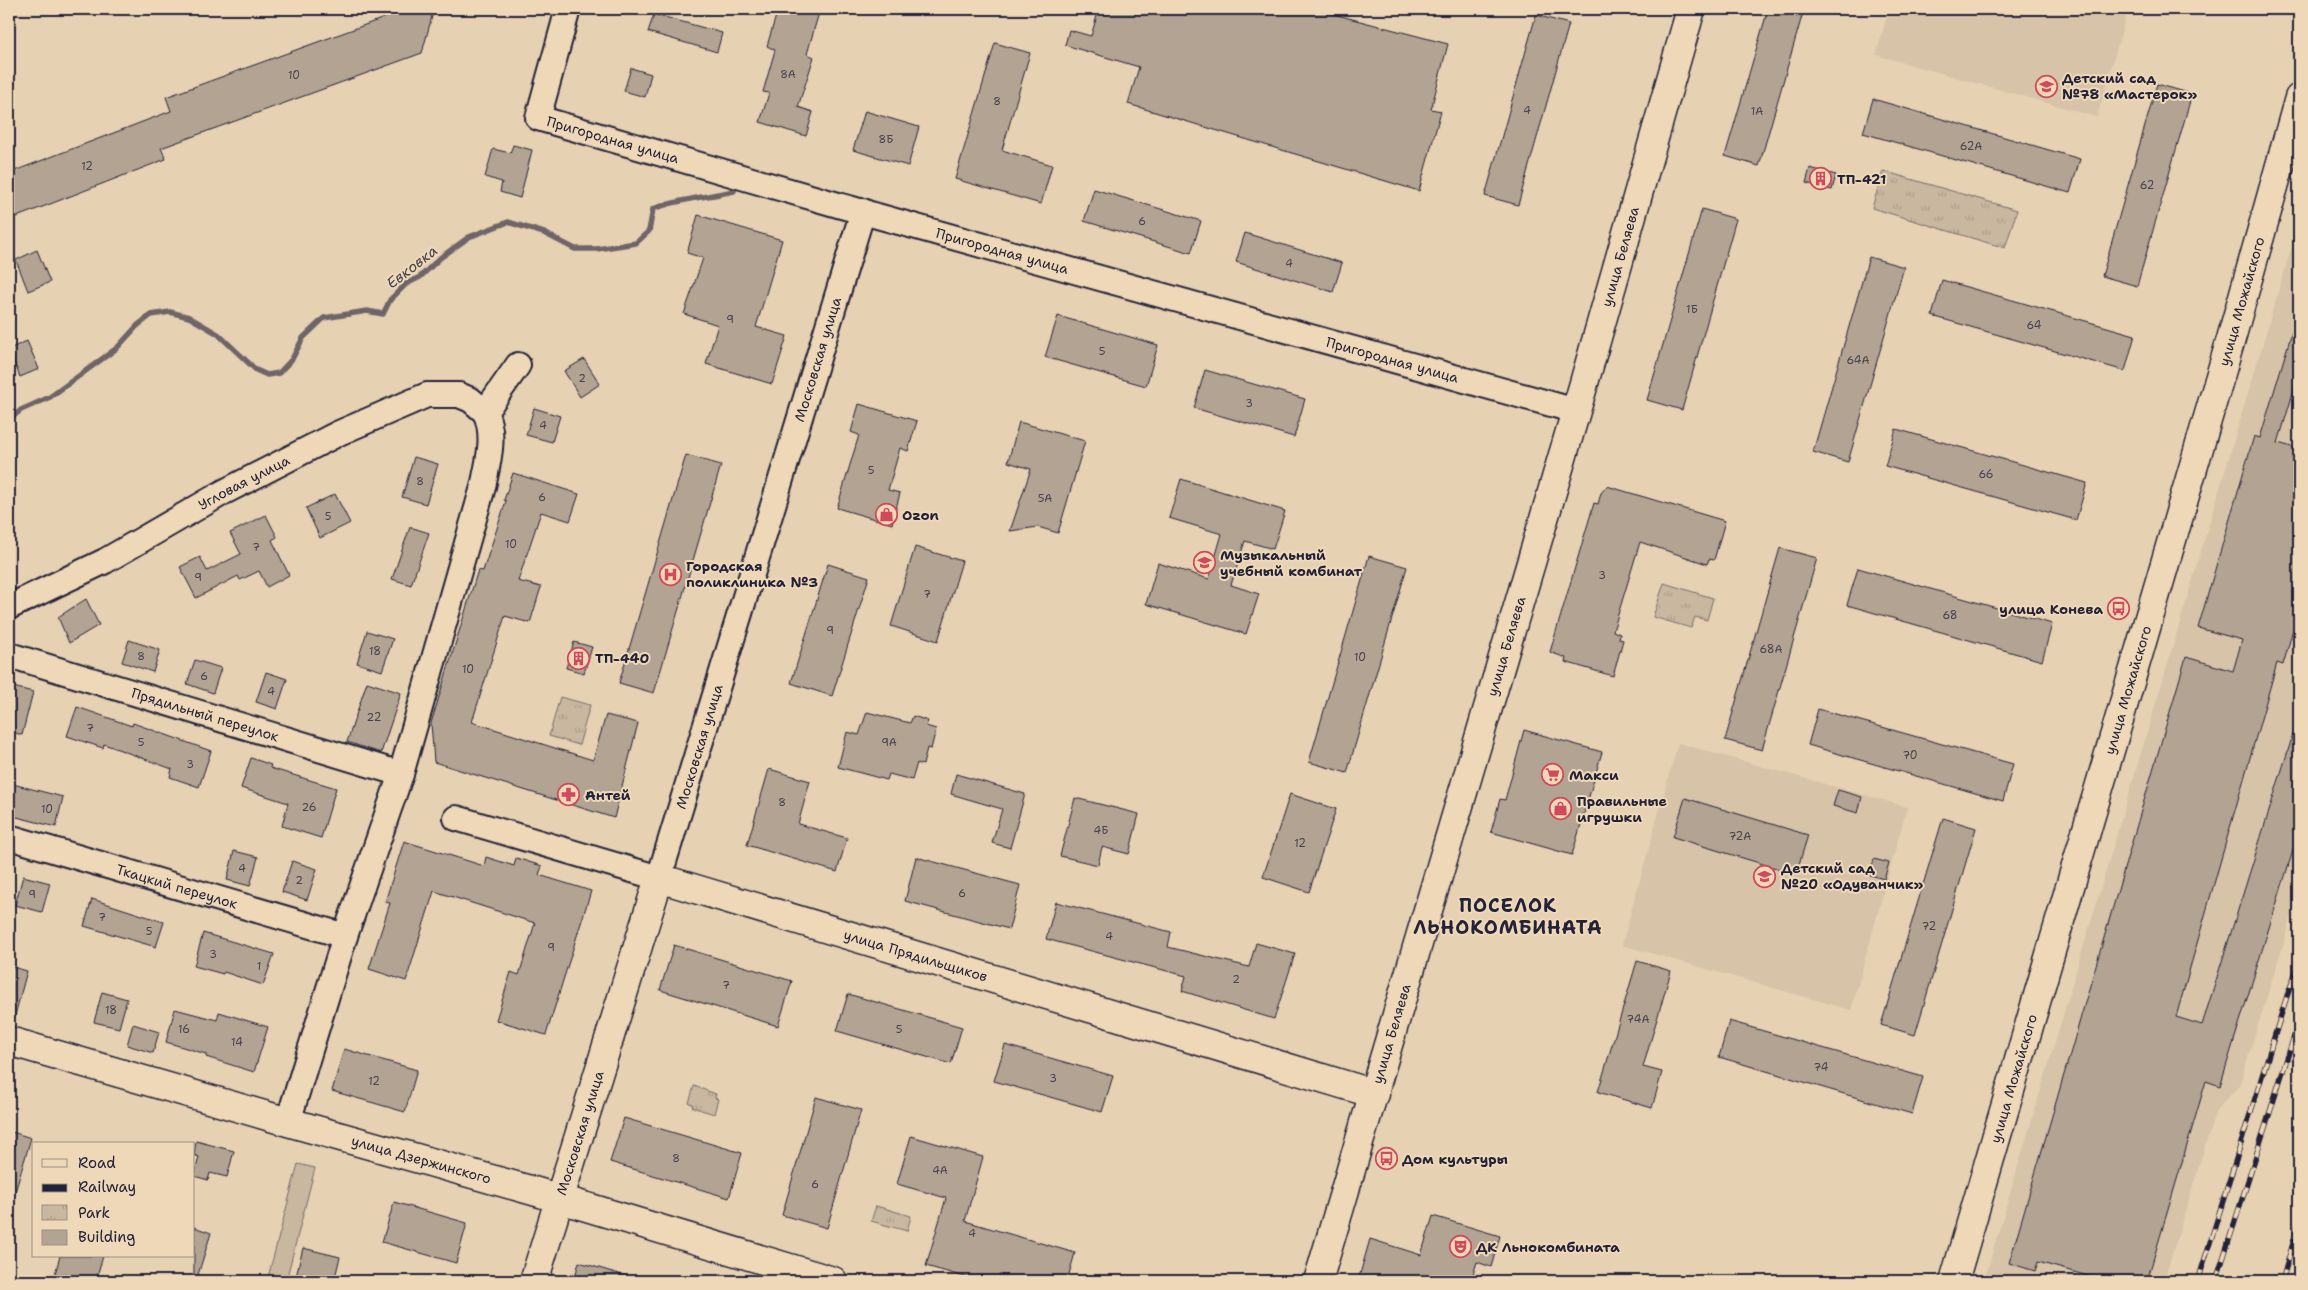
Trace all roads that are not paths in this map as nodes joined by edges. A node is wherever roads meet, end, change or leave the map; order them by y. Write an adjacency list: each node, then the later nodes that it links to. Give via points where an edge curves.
1 (568, 9): 4 (street, Пригородная улица, via 538,118)
2 (1691, 9): 6 (street, улица Беляева)
3 (2299, 98): 22 (street, улица Можайского)
4 (862, 211): 6 (street, Пригородная улица); 13 (street, Московская улица)
5 (518, 365): 7 (street)
6 (1576, 411): 16 (street, улица Беляева)
7 (485, 412): 8 (street, Угловая улица, via 459,395 427,395 340,433 224,492 105,561); 10 (street, via 489,421 490,448 483,487)
8 (9, 607)
9 (9, 655): 10 (street, Прядильный переулок)
10 (401, 774): 14 (street)
11 (456, 818): 13 (street, улица Прядильщиков)
12 (9, 837): 14 (street, Ткацкий переулок)
13 (660, 878): 16 (street, улица Прядильщиков); 18 (street, Московская улица)
14 (345, 936): 17 (street)
15 (9, 1041): 17 (street, улица Дзержинского)
16 (1375, 1094): 21 (street, улица Беляева)
17 (288, 1122): 18 (street, улица Дзержинского)
18 (560, 1198): 19 (street, Московская улица); 20 (street, улица Дзержинского)
19 (534, 1281)
20 (833, 1281)
21 (1318, 1281)
22 (1954, 1281)

